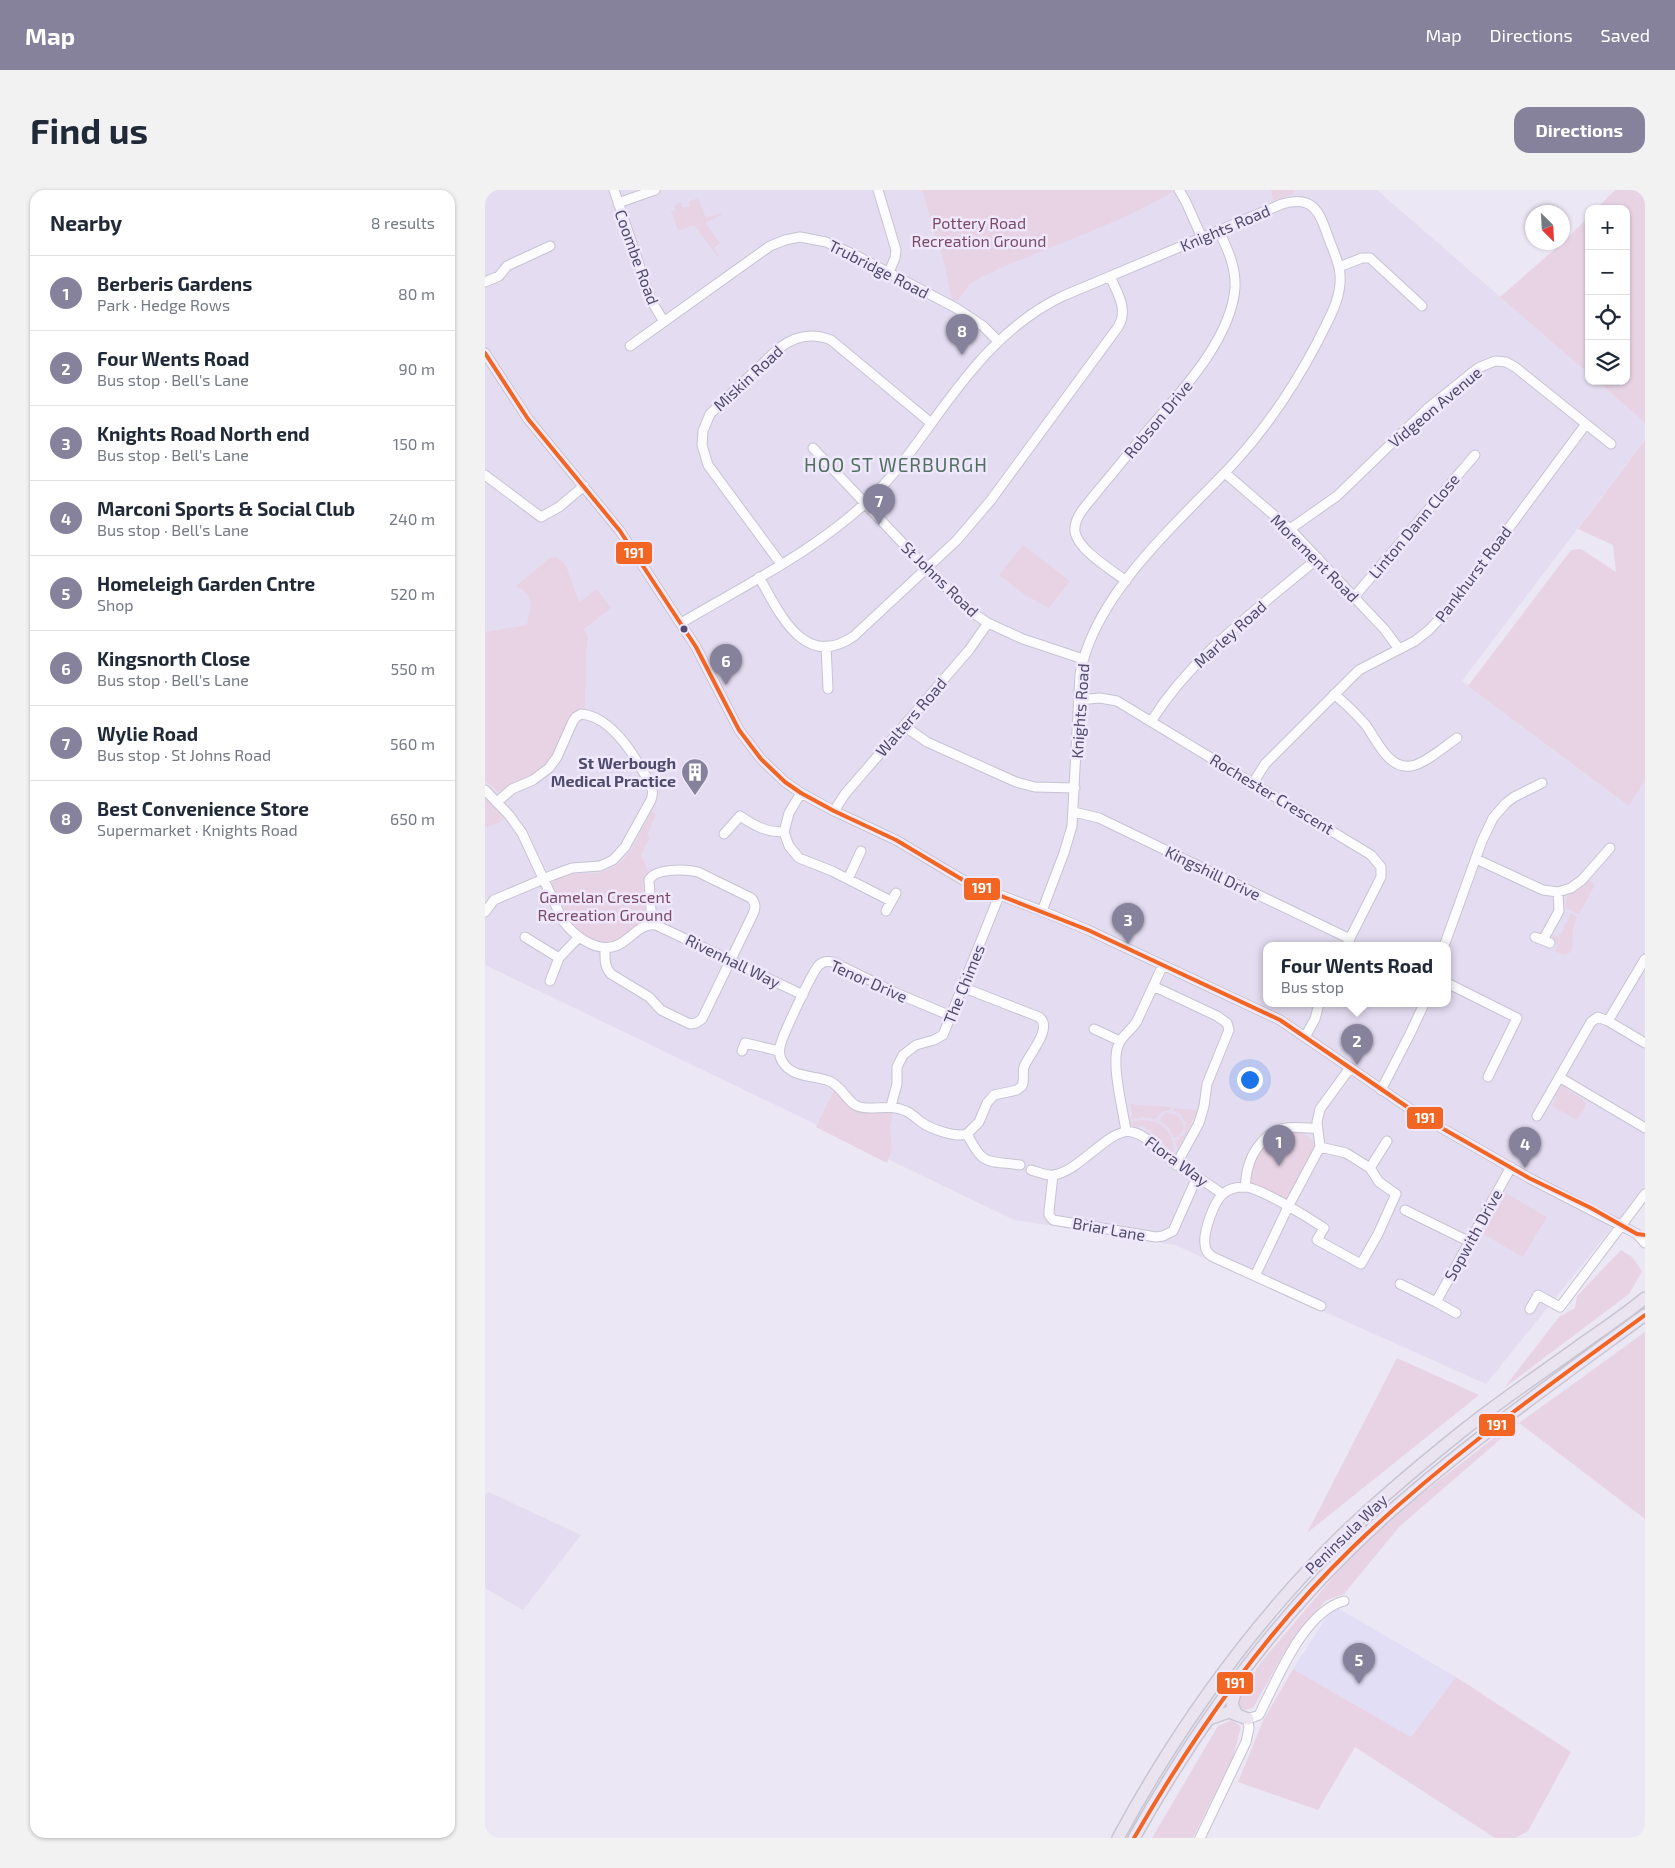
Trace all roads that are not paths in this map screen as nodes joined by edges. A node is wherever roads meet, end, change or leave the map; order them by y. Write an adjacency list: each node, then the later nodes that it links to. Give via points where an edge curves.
1 (614, 190): 5 (street, Coombe Road)
2 (655, 190): 5 (street)
3 (879, 190): 10 (street, via 896,250)
4 (1179, 190): 7 (street)
5 (619, 203): 14 (street, Coombe Road, via 651,300)
6 (1219, 231): 7 (street, Knights Road); 9 (street, Knights Road, via 1282,204 1304,202 1314,207 1320,216); 32 (street, Robson Drive, via 1235,272 1232,304 1222,332 1187,385 1083,510 1075,525 1075,534 1082,546)
7 (1202, 238): 11 (street, Knights Road)
8 (549, 246): 12 (street, via 507,266 499,276)
9 (1339, 267): 13 (street, via 1370,258); 23 (street, Knights Road, via 1337,299 1308,360 1265,425)
10 (889, 272): 14 (street, Trubridge Road, via 826,242 792,238 771,246); 15 (street, Trubridge Road, via 964,312)
11 (1110, 276): 15 (street, Knights Road, via 1039,308); 30 (street, via 1123,309 1118,327 980,514)
12 (485, 282)
13 (1422, 306)
14 (664, 322): 16 (street, Trubridge Road)
15 (998, 341): 18 (street, Knights Road)
16 (630, 346)
17 (485, 353): 25 (street, via 528,418)
18 (931, 422): 26 (street, Knights Road, via 901,465); 29 (street, Miskin Road, via 831,340 803,336 778,349 710,414 701,445 708,465)
19 (1585, 424): 20 (street, Vidgeon Avenue); 27 (street, Vidgeon Avenue, via 1515,366 1501,362 1484,364 1429,408 1337,496); 37 (street, Pankhurst Road, via 1448,610 1422,636)
20 (1611, 444)
21 (813, 448): 26 (street, St Johns Road)
22 (1475, 455): 33 (street, Linton Dann Close)
23 (1225, 472): 27 (street, Morement Road); 32 (street, Knights Road, via 1163,536)
24 (485, 475): 25 (street, via 541,517)
25 (584, 486): 34 (street, via 620,531)
26 (865, 503): 29 (street, Knights Road, via 838,526); 30 (street, St Johns Road)
27 (1290, 529): 28 (street, Morement Road)
28 (1318, 558): 33 (street, Morement Road); 42 (street, Marley Road, via 1200,659)
29 (781, 564): 31 (street, Knights Road)
30 (926, 568): 35 (street, St Johns Road, via 963,605); 36 (street, via 854,636)
31 (759, 577): 34 (street, Knights Road); 36 (street, via 794,633 809,642)
32 (1126, 581): 38 (street, Knights Road, via 1098,624)
33 (1354, 597): 37 (street, Morement Road)
34 (681, 623): 49 (street, via 745,739 770,769)
35 (988, 623): 38 (street, St Johns Road, via 1023,640); 43 (street, Walters Road)
36 (826, 646): 39 (street)
37 (1399, 649): 40 (street, Pankhurst Road, via 1359,670)
38 (1083, 659): 41 (street, Knights Road)
39 (828, 689)
40 (1334, 694): 44 (street, via 1364,724 1388,756 1402,766 1417,765); 45 (street, Pankhurst Road, via 1265,764)
41 (1078, 700): 42 (street, Rochester Crescent, via 1100,698 1117,701); 47 (street, Knights Road)
42 (1152, 720): 45 (street, Rochester Crescent)
43 (904, 726): 47 (street, via 927,742 1016,782 1035,787); 51 (street, Walters Road)
44 (1457, 738)
45 (1253, 783): 72 (street, Rochester Crescent, via 1378,862 1382,872 1379,884)
46 (1542, 783): 57 (street, via 1514,797 1499,810 1487,829)
47 (1075, 788): 52 (street, Knights Road)
48 (485, 790): 50 (street)
49 (801, 794): 51 (street); 53 (street, via 789,813)
50 (497, 802): 58 (street, via 522,832); 58 (street, via 512,789 533,780 549,768 578,715 586,715 616,733 652,786 653,796 622,853 605,864 573,868)
51 (834, 811): 62 (street, via 885,834 968,883)
52 (1074, 812): 65 (street, Knights Road, via 1069,839); 71 (street, Kingshill Drive, via 1099,818)
53 (784, 832): 54 (street, via 767,831 740,816); 59 (street, via 789,846 799,858)
54 (723, 834)
55 (1610, 848): 60 (street, via 1582,880)
56 (861, 851): 59 (street)
57 (1476, 858): 60 (street, via 1543,890); 73 (street)
58 (543, 879): 66 (street, via 494,900); 69 (street, via 563,921)
59 (848, 879): 63 (street)
60 (1558, 892): 70 (street, via 1559,911)
61 (896, 893): 63 (street)
62 (999, 896): 65 (street); 82 (street, The Chimes)
63 (891, 901): 64 (street)
64 (886, 911)
65 (1042, 911): 78 (street)
66 (485, 912)
67 (652, 924): 74 (street, via 642,927 620,944); 77 (street, Rivenhall Way); 77 (street, via 650,877 666,871 698,872 751,898 755,905)
68 (525, 937): 75 (street)
69 (579, 937): 74 (street); 75 (street)
70 (1543, 940)
71 (1346, 942)
72 (1349, 942)
73 (1445, 942)
74 (605, 948): 77 (street, via 608,972 649,997 661,1010 690,1024 702,1019)
75 (559, 958): 79 (street)
76 (1645, 959): 87 (street)
77 (730, 960): 83 (street, Rivenhall Way)
78 (1163, 964): 81 (street); 89 (street, via 1280,1020)
79 (550, 981)
80 (1451, 985): 95 (street, via 1517,1018)
81 (1153, 986): 90 (street, via 1133,1029); 106 (street, via 1217,1016 1227,1023 1229,1030 1207,1084 1199,1123)
82 (962, 987): 86 (street, The Chimes); 103 (street, via 1039,1018 1044,1026 1024,1066 1022,1086 994,1095 979,1122)
83 (803, 995): 86 (street, Tenor Drive, via 817,967 823,962 831,962 896,994); 93 (street, Tenor Drive)
84 (1318, 1007): 89 (street)
85 (1423, 1007): 97 (street)
86 (951, 1016): 98 (street, The Chimes, via 941,1037 916,1045 900,1060)
87 (1608, 1021): 91 (street); 96 (street, via 1597,1017 1591,1022)
88 (1094, 1029): 90 (street)
89 (1305, 1037): 94 (street)
90 (1120, 1041): 102 (street, via 1116,1064)
91 (1645, 1043)
92 (742, 1050): 93 (street, via 745,1043)
93 (779, 1051): 98 (street, via 783,1064 790,1070 835,1084 857,1106)
94 (1350, 1068): 97 (street); 100 (street, via 1320,1109)
95 (1488, 1077)
96 (1559, 1077): 99 (street); 101 (street)
97 (1381, 1090): 108 (street)
98 (891, 1106): 103 (street, via 950,1134)
99 (1537, 1116)
100 (1317, 1128): 105 (street); 113 (street, via 1287,1128 1264,1140 1248,1168)
101 (1645, 1128)
102 (1126, 1131): 106 (street, Flora Way, via 1140,1134); 111 (street, Flora Way, via 1115,1135 1073,1167)
103 (967, 1134): 107 (street, via 984,1159 992,1163)
104 (1387, 1141): 109 (street)
105 (1320, 1148): 109 (street, via 1345,1152); 116 (street)
106 (1176, 1164): 112 (street, Flora Way)
107 (1020, 1165)
108 (1511, 1167): 118 (street); 120 (street, Sopwith Drive)
109 (1371, 1168): 116 (street, via 1379,1182 1396,1194 1361,1264 1317,1240 1323,1228)
110 (1031, 1170): 111 (street)
111 (1053, 1175): 112 (street, Briar Lane, via 1049,1211 1053,1220 1156,1238 1175,1228)
112 (1197, 1177): 114 (street, Flora Way)
113 (1245, 1187): 114 (street); 116 (street)
114 (1222, 1194): 122 (street, via 1207,1228 1205,1248 1210,1255)
115 (1645, 1194): 118 (street)
116 (1288, 1207): 122 (street)
117 (1405, 1210): 120 (street)
118 (1622, 1226): 119 (street); 127 (street, via 1560,1307 1538,1295)
119 (1641, 1235): 121 (street)
120 (1468, 1242): 125 (street, Sopwith Drive)
121 (1645, 1243)
122 (1255, 1276): 126 (street)
123 (1400, 1284): 125 (street)
124 (1645, 1298): 135 (main road, Peninsula Way, via 1467,1428 1377,1502 1337,1540 1291,1588 1223,1671 1176,1740)
125 (1436, 1302): 128 (street)
126 (1321, 1306)
127 (1529, 1309)
128 (1456, 1313)
129 (1645, 1315): 131 (main road, Peninsula Way, via 1440,1469 1389,1513 1300,1602)
130 (1344, 1600): 134 (street, via 1327,1608 1312,1624 1290,1653 1259,1715)
131 (1241, 1673): 132 (main road, via 1233,1704); 133 (main road, Peninsula Way)
132 (1236, 1713): 133 (main road); 134 (main road)
133 (1207, 1719): 136 (main road, Peninsula Way)
134 (1248, 1719): 137 (street, via 1246,1742)
135 (1118, 1838)
136 (1134, 1838)
137 (1200, 1838)

